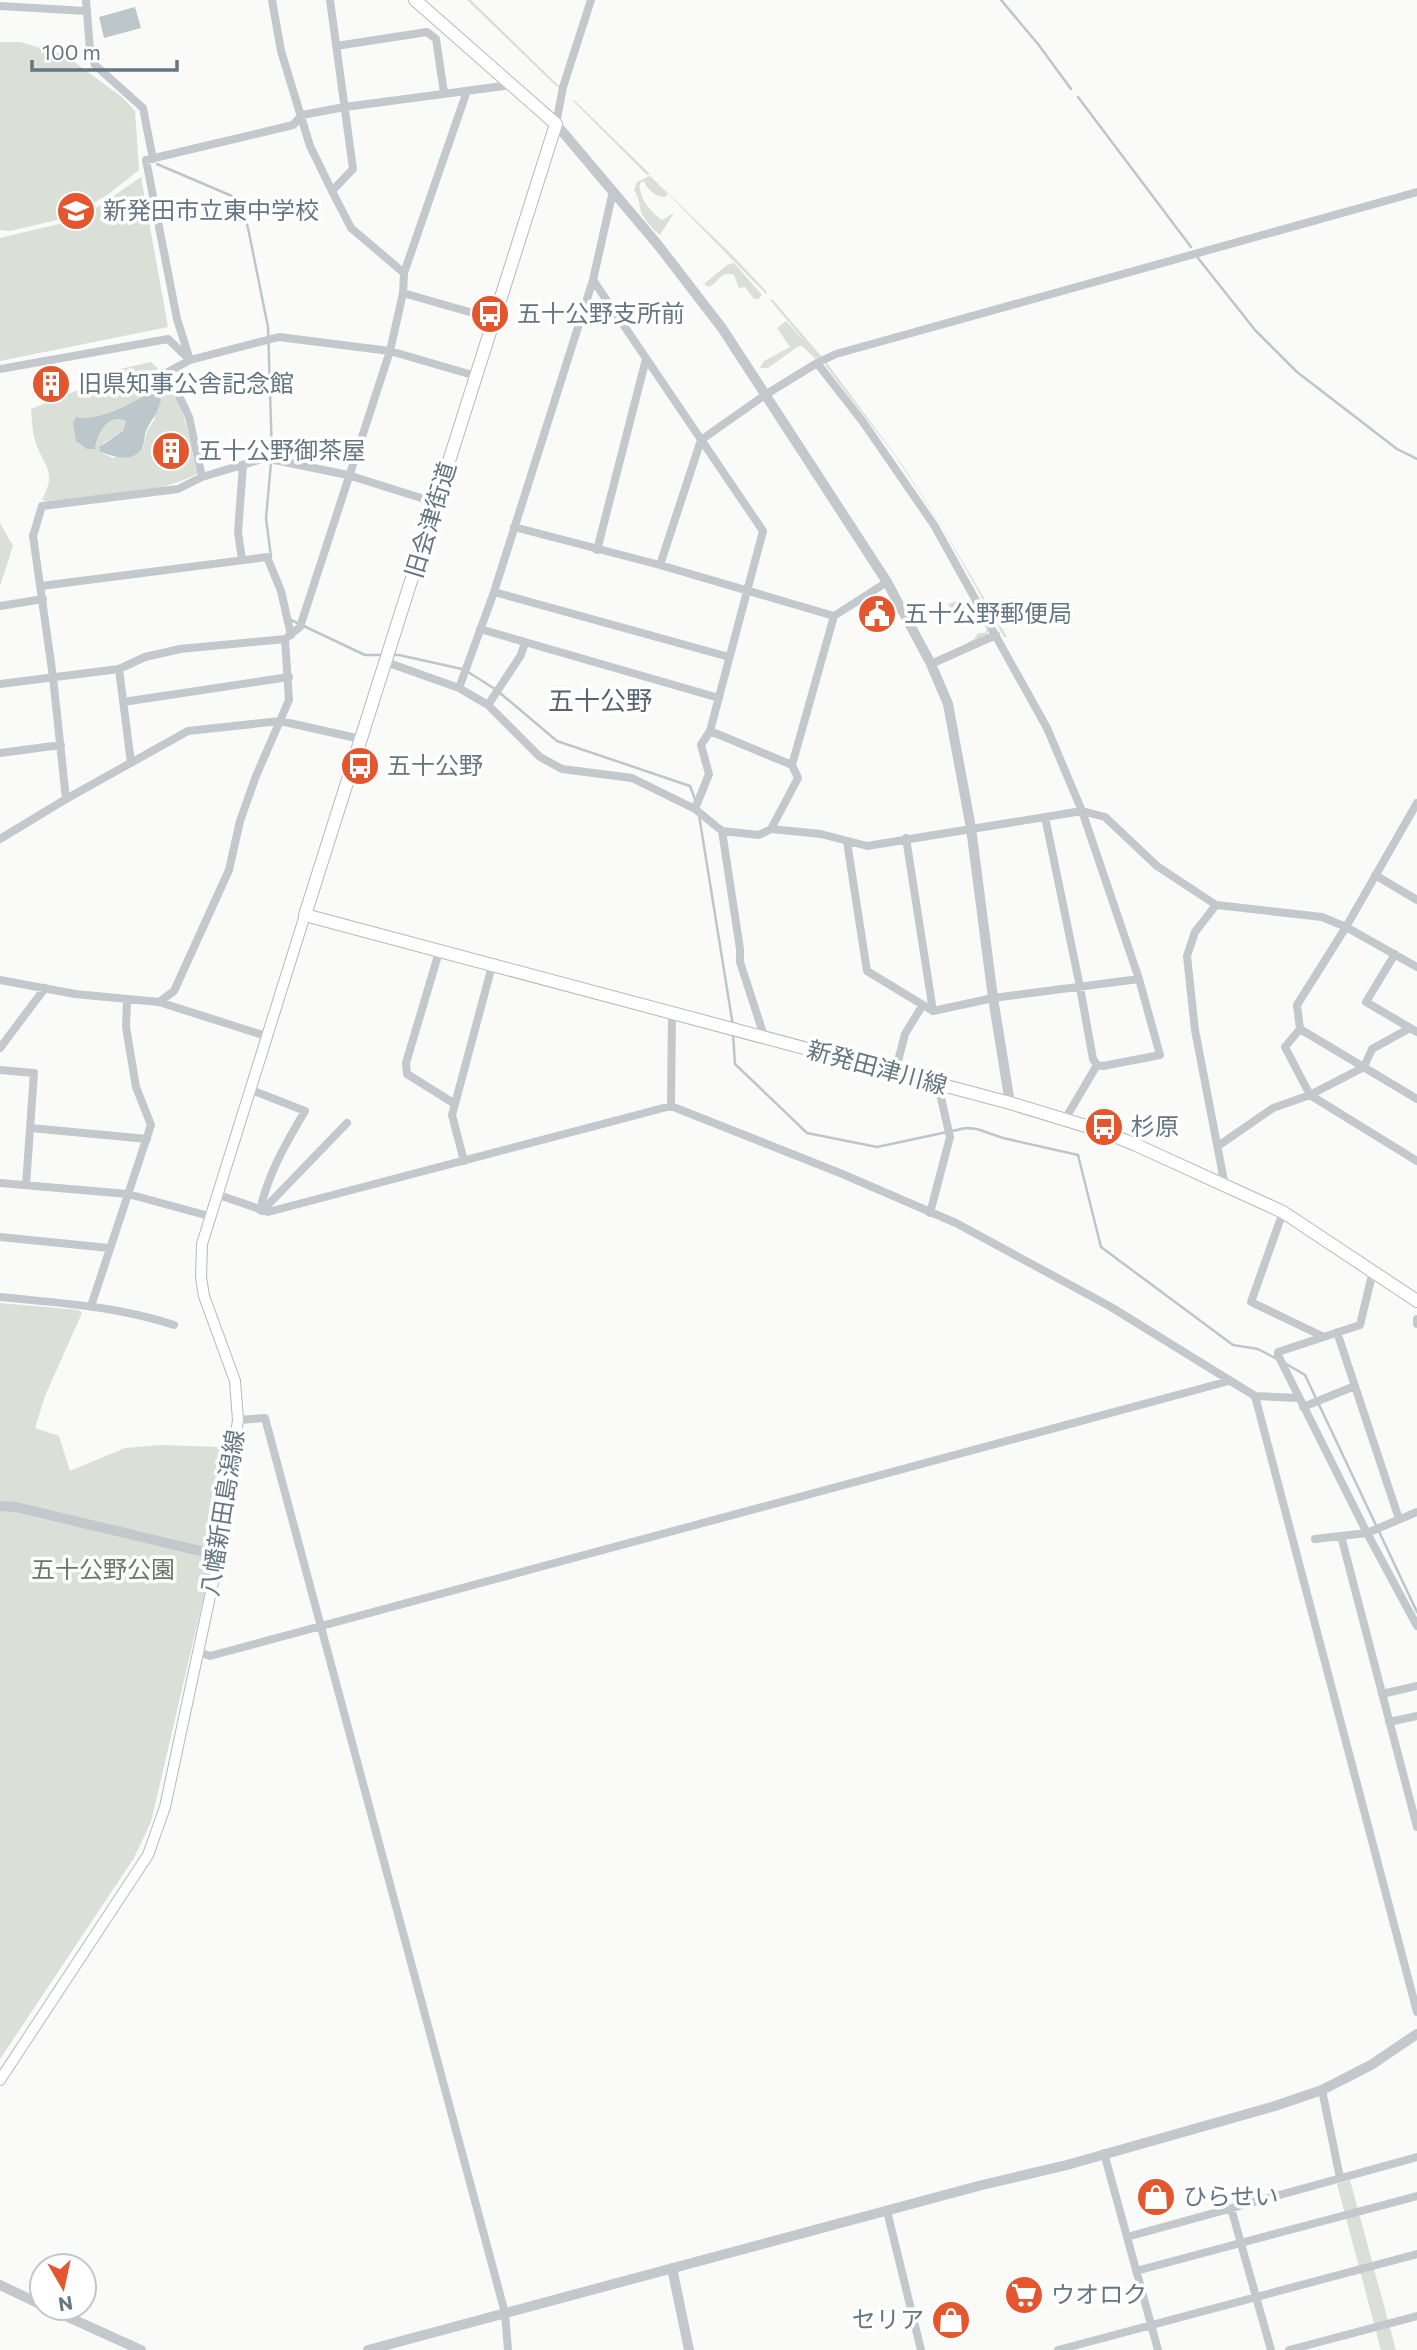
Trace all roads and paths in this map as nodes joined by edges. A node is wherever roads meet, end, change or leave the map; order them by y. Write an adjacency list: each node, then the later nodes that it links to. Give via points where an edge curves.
1 (86, 0): 8 (street)
2 (272, 0): 16 (street, via 281,51)
3 (330, 0): 11 (street)
4 (415, 0): 9 (main road)
5 (591, 0): 17 (street)
6 (34, 4): 7 (street); 8 (street)
7 (0, 6)
8 (86, 11): 18 (street, via 95,65 143,108)
9 (449, 30): 10 (street); 12 (main road)
10 (427, 32): 11 (street); 14 (street, via 436,39)
11 (336, 46): 15 (street)
12 (511, 85): 13 (street); 17 (main road)
13 (467, 91): 14 (street); 22 (street)
14 (444, 93): 15 (street)
15 (345, 107): 16 (street); 19 (street, via 353,169)
16 (302, 115): 18 (street, via 293,125); 19 (street, via 310,146)
17 (556, 124): 20 (street); 25 (main road, 旧会津街道)
18 (153, 159): 28 (street, via 146,160 177,319)
19 (331, 191): 22 (street, via 351,228)
20 (613, 191): 23 (street); 32 (street, via 722,328)
21 (1417, 192): 29 (street, via 978,313)
22 (404, 273): 24 (street)
23 (593, 280): 27 (street); 38 (street)
24 (404, 293): 25 (street); 26 (street)
25 (494, 319): 31 (main road, 旧会津街道)
26 (390, 351): 28 (street, via 279,337); 31 (street); 35 (street)
27 (646, 359): 33 (street); 39 (street)
28 (190, 360): 30 (street, via 168,339); 36 (street, via 168,372 189,417)
29 (817, 363): 32 (street); 50 (street, via 934,525)
30 (0, 369)
31 (476, 376): 37 (main road, 旧会津街道)
32 (765, 395): 33 (street); 42 (street)
33 (701, 440): 41 (street); 44 (street, via 763,531)
34 (243, 465): 35 (street, via 265,458); 36 (street); 40 (street, via 238,532)
35 (348, 475): 37 (street); 51 (street, via 300,627)
36 (202, 477): 43 (street, via 178,489 43,506 33,536)
37 (436, 503): 54 (main road, 旧会津街道)
38 (514, 527): 39 (street); 45 (street)
39 (597, 550): 41 (street)
40 (242, 560): 43 (street); 51 (street, via 267,557 281,591)
41 (660, 565): 44 (street)
42 (887, 582): 48 (street); 55 (street)
43 (41, 586): 46 (street)
44 (748, 591): 48 (street); 53 (street)
45 (494, 592): 49 (street); 53 (street)
46 (43, 598): 47 (street); 57 (street)
47 (0, 606)
48 (834, 617): 70 (street)
49 (480, 629): 52 (street); 60 (street)
50 (996, 635): 55 (street); 74 (street, via 1046,727)
51 (288, 637): 56 (street, via 180,649); 58 (street)
52 (525, 642): 61 (street); 63 (street)
53 (729, 657): 61 (street)
54 (386, 662): 60 (street); 66 (main road, 旧会津街道)
55 (931, 664): 76 (street, via 948,704)
56 (119, 669): 57 (street); 62 (street)
57 (53, 677): 59 (street); 67 (street)
58 (289, 677): 62 (street); 64 (street, via 289,700)
59 (0, 684)
60 (459, 688): 63 (street)
61 (719, 698): 65 (street)
62 (123, 702): 69 (street)
63 (488, 705): 73 (street, via 540,757 562,769 632,778)
64 (280, 721): 66 (street); 69 (street, via 188,731); 97 (street, via 240,821 229,870 174,990)
65 (710, 731): 70 (street); 73 (street, via 701,745 709,774)
66 (361, 739): 85 (main road, 旧会津街道)
67 (61, 745): 68 (street); 71 (street)
68 (0, 753)
69 (131, 763): 71 (street)
70 (792, 765): 77 (street, via 798,778)
71 (66, 799): 79 (street)
72 (1417, 803): 82 (street)
73 (695, 809): 78 (street)
74 (1082, 811): 75 (street); 84 (street, via 1105,817 1157,866); 91 (street)
75 (1045, 817): 76 (street); 93 (street)
76 (971, 828): 80 (street); 95 (street)
77 (771, 829): 78 (street, via 759,835); 81 (street)
78 (722, 831): 104 (street, via 740,962)
79 (1, 837)
80 (906, 838): 81 (street, via 867,846); 99 (street)
81 (848, 842): 98 (street, via 867,971)
82 (1375, 875): 83 (street); 86 (street)
83 (1417, 900)
84 (1216, 905): 86 (street, via 1322,917); 121 (street, via 1195,932 1187,956 1195,1030)
85 (305, 915): 87 (main road, 新発田津川線); 103 (main road, 八幡新田島潟線)
86 (1346, 927): 88 (street); 101 (street, via 1297,1005)
87 (439, 952): 89 (main road, 新発田津川線); 115 (street, via 406,1063 407,1074)
88 (1395, 954): 90 (street); 102 (street, via 1366,1002)
89 (492, 966): 100 (main road, 新発田津川線); 115 (street)
90 (1417, 967)
91 (1139, 979): 93 (street); 106 (street, via 1160,1055)
92 (0, 980): 94 (street)
93 (1080, 987): 95 (street); 106 (street)
94 (45, 988): 96 (street); 105 (street)
95 (993, 998): 99 (street); 114 (street)
96 (127, 1000): 97 (street); 120 (street, via 126,1027 136,1087 151,1125)
97 (159, 1002): 103 (street)
98 (922, 1006): 99 (street); 109 (street, via 905,1034)
99 (933, 1010)
100 (672, 1014): 104 (main road, 新発田津川線); 116 (street)
101 (1300, 1029): 107 (street); 112 (street, via 1285,1047)
102 (1413, 1030): 107 (street, via 1372,1049)
103 (266, 1035): 111 (main road, 八幡新田島潟線)
104 (765, 1038): 109 (main road, 新発田津川線)
105 (0, 1048)
106 (1097, 1065): 117 (street)
107 (1364, 1067): 112 (street); 113 (street)
108 (0, 1070): 119 (street, via 33,1073)
109 (895, 1073): 110 (main road, 新発田津川線)
110 (938, 1085): 114 (main road, 新発田津川線); 131 (street, via 950,1137)
111 (249, 1089): 128 (main road, 八幡新田島潟線); 129 (street, via 305,1111 281,1152)
112 (1310, 1095): 121 (street, via 1273,1108); 123 (street)
113 (1417, 1098)
114 (1010, 1103): 117 (main road, 新発田津川線)
115 (455, 1104): 122 (street, via 452,1115)
116 (671, 1106): 122 (street); 131 (street)
117 (1064, 1121): 126 (main road, 新発田津川線, via 1134,1144)
118 (347, 1123): 129 (street)
119 (31, 1128): 120 (street); 125 (street)
120 (147, 1139): 127 (street)
121 (1218, 1146): 126 (street)
122 (464, 1161): 129 (street)
123 (1417, 1161)
124 (0, 1183): 125 (street)
125 (26, 1185): 127 (street)
126 (1225, 1186): 130 (main road, 新発田津川線)
127 (128, 1194): 132 (street); 134 (street)
128 (216, 1194): 129 (street); 132 (main road, 八幡新田島潟線)
129 (261, 1211)
130 (1283, 1212): 135 (main road, 新発田津川線); 141 (street, via 1251,1301)
131 (930, 1213): 142 (street, via 1111,1307)
132 (209, 1216): 147 (main road, 八幡新田島潟線, via 201,1277 235,1381)
133 (0, 1237): 134 (street)
134 (109, 1248): 138 (street)
135 (1373, 1271): 137 (main road, 新発田津川線); 140 (street, via 1360,1325)
136 (0, 1297): 138 (street)
137 (1417, 1301)
138 (91, 1306): 139 (street)
139 (174, 1325)
140 (1337, 1332): 141 (street); 143 (street)
141 (1322, 1336): 145 (street, via 1278,1352)
142 (1229, 1381): 144 (street); 156 (street)
143 (1355, 1386): 146 (street); 150 (street)
144 (1255, 1396): 145 (street); 166 (street)
145 (1298, 1398): 146 (street)
146 (1303, 1407): 152 (street)
147 (238, 1420): 155 (main road, 八幡新田島潟線); 156 (street, via 265,1418)
148 (0, 1506): 155 (street)
149 (1415, 1513): 150 (street); 151 (street)
150 (1399, 1519): 152 (street)
151 (1417, 1523)
152 (1367, 1533): 153 (street); 157 (street)
153 (1341, 1536): 154 (street); 160 (street)
154 (1315, 1539)
155 (217, 1555): 158 (main road, 八幡新田島潟線)
156 (321, 1625): 158 (street, via 210,1656); 184 (street)
157 (1417, 1626)
158 (200, 1652): 168 (main road, 八幡新田島潟線, via 165,1807 148,1855)
159 (1417, 1686): 160 (street)
160 (1382, 1694): 162 (street)
161 (1417, 1716): 162 (street)
162 (1389, 1722): 164 (street)
163 (1417, 1783): 164 (street)
164 (1406, 1786): 165 (street)
165 (1417, 1827)
166 (1417, 2012)
167 (1417, 2034): 169 (street)
168 (0, 2080)
169 (1322, 2090): 170 (street); 172 (street)
170 (1104, 2152): 175 (street); 176 (street)
171 (1417, 2157): 172 (street)
172 (1340, 2178): 174 (street)
173 (1417, 2196): 177 (street)
174 (1231, 2208): 176 (street); 177 (street)
175 (887, 2211): 179 (street); 192 (street)
176 (1127, 2237): 180 (street)
177 (1241, 2243): 180 (street); 182 (street)
178 (1417, 2254): 182 (street)
179 (672, 2268): 184 (street); 191 (street)
180 (1136, 2271): 187 (street)
181 (0, 2285): 183 (street)
182 (1256, 2296): 187 (street); 195 (street)
183 (28, 2298)
184 (505, 2313): 189 (street); 190 (street)
185 (1417, 2316): 196 (street)
186 (79, 2322): 188 (street)
187 (1152, 2326): 193 (street); 194 (street)
188 (141, 2350)
189 (369, 2350)
190 (508, 2350)
191 (689, 2350)
192 (921, 2350)
193 (1058, 2350)
194 (1158, 2350)
195 (1271, 2350)
196 (1289, 2350)

